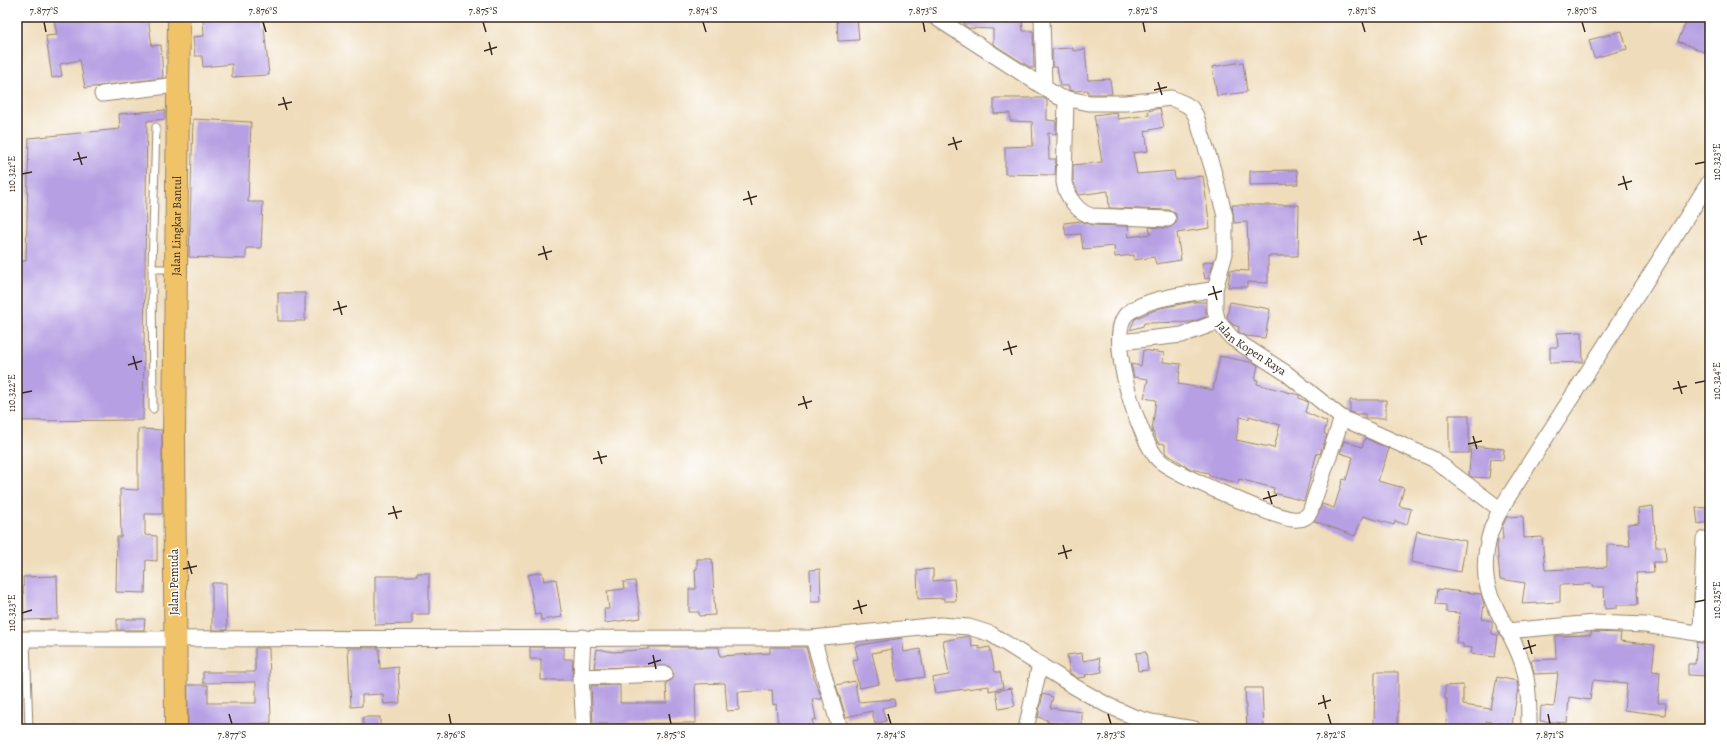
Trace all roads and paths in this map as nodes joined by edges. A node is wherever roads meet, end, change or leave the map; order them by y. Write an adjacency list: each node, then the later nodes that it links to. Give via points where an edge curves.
1 (179, 17): 4 (main road, Jalan Lingkar Bantul)
2 (935, 17): 5 (street, Jalan Kopen Raya)
3 (1042, 17): 5 (street)
4 (177, 85): 6 (street); 13 (main road, Jalan Lingkar Bantul)
5 (1044, 85): 7 (street, Jalan Kopen Raya, via 1059,97)
6 (102, 94)
7 (1066, 99): 11 (street, via 1064,182 1069,197 1082,212 1092,216); 14 (street, Jalan Kopen Raya, via 1089,103 1126,103 1171,98 1191,108 1196,116 1222,198 1225,254)
8 (156, 127): 12 (lane)
9 (1710, 181): 10 (street)
10 (1704, 198): 20 (street)
11 (1168, 219)
12 (152, 269): 13 (lane); 17 (lane)
13 (175, 269): 19 (main road, Jalan Lingkar Bantul)
14 (1215, 289): 15 (street, Jalan Kopen Raya); 16 (street, via 1153,302 1127,314 1122,321)
15 (1218, 322): 16 (street, via 1177,336); 18 (street, Jalan Kopen Raya, via 1232,338 1286,373)
16 (1120, 342): 18 (street, via 1121,366 1130,397 1151,450 1159,460 1172,469 1278,515 1296,519 1305,518 1309,514)
17 (153, 409)
18 (1342, 418): 20 (street, Jalan Kopen Raya, via 1433,459)
19 (174, 436): 27 (main road, Jalan Pemuda)
20 (1501, 510): 22 (street, via 1490,533 1485,572 1488,592)
21 (1704, 539): 23 (street)
22 (1506, 631): 23 (street, via 1594,623 1645,625); 38 (street, via 1525,673)
23 (1706, 634)
24 (582, 637): 25 (street); 27 (street); 30 (street)
25 (813, 638): 28 (street, via 940,625 960,626 991,634); 35 (street)
26 (21, 639): 27 (street); 32 (lane)
27 (175, 639): 33 (main road, Jalan Pemuda)
28 (1040, 664): 31 (street); 36 (street)
29 (665, 674): 30 (street)
30 (581, 677): 34 (street)
31 (1132, 723): 37 (street)
32 (29, 729)
33 (176, 729)
34 (584, 729)
35 (840, 729)
36 (1026, 729)
37 (1194, 729)
38 (1529, 729)

